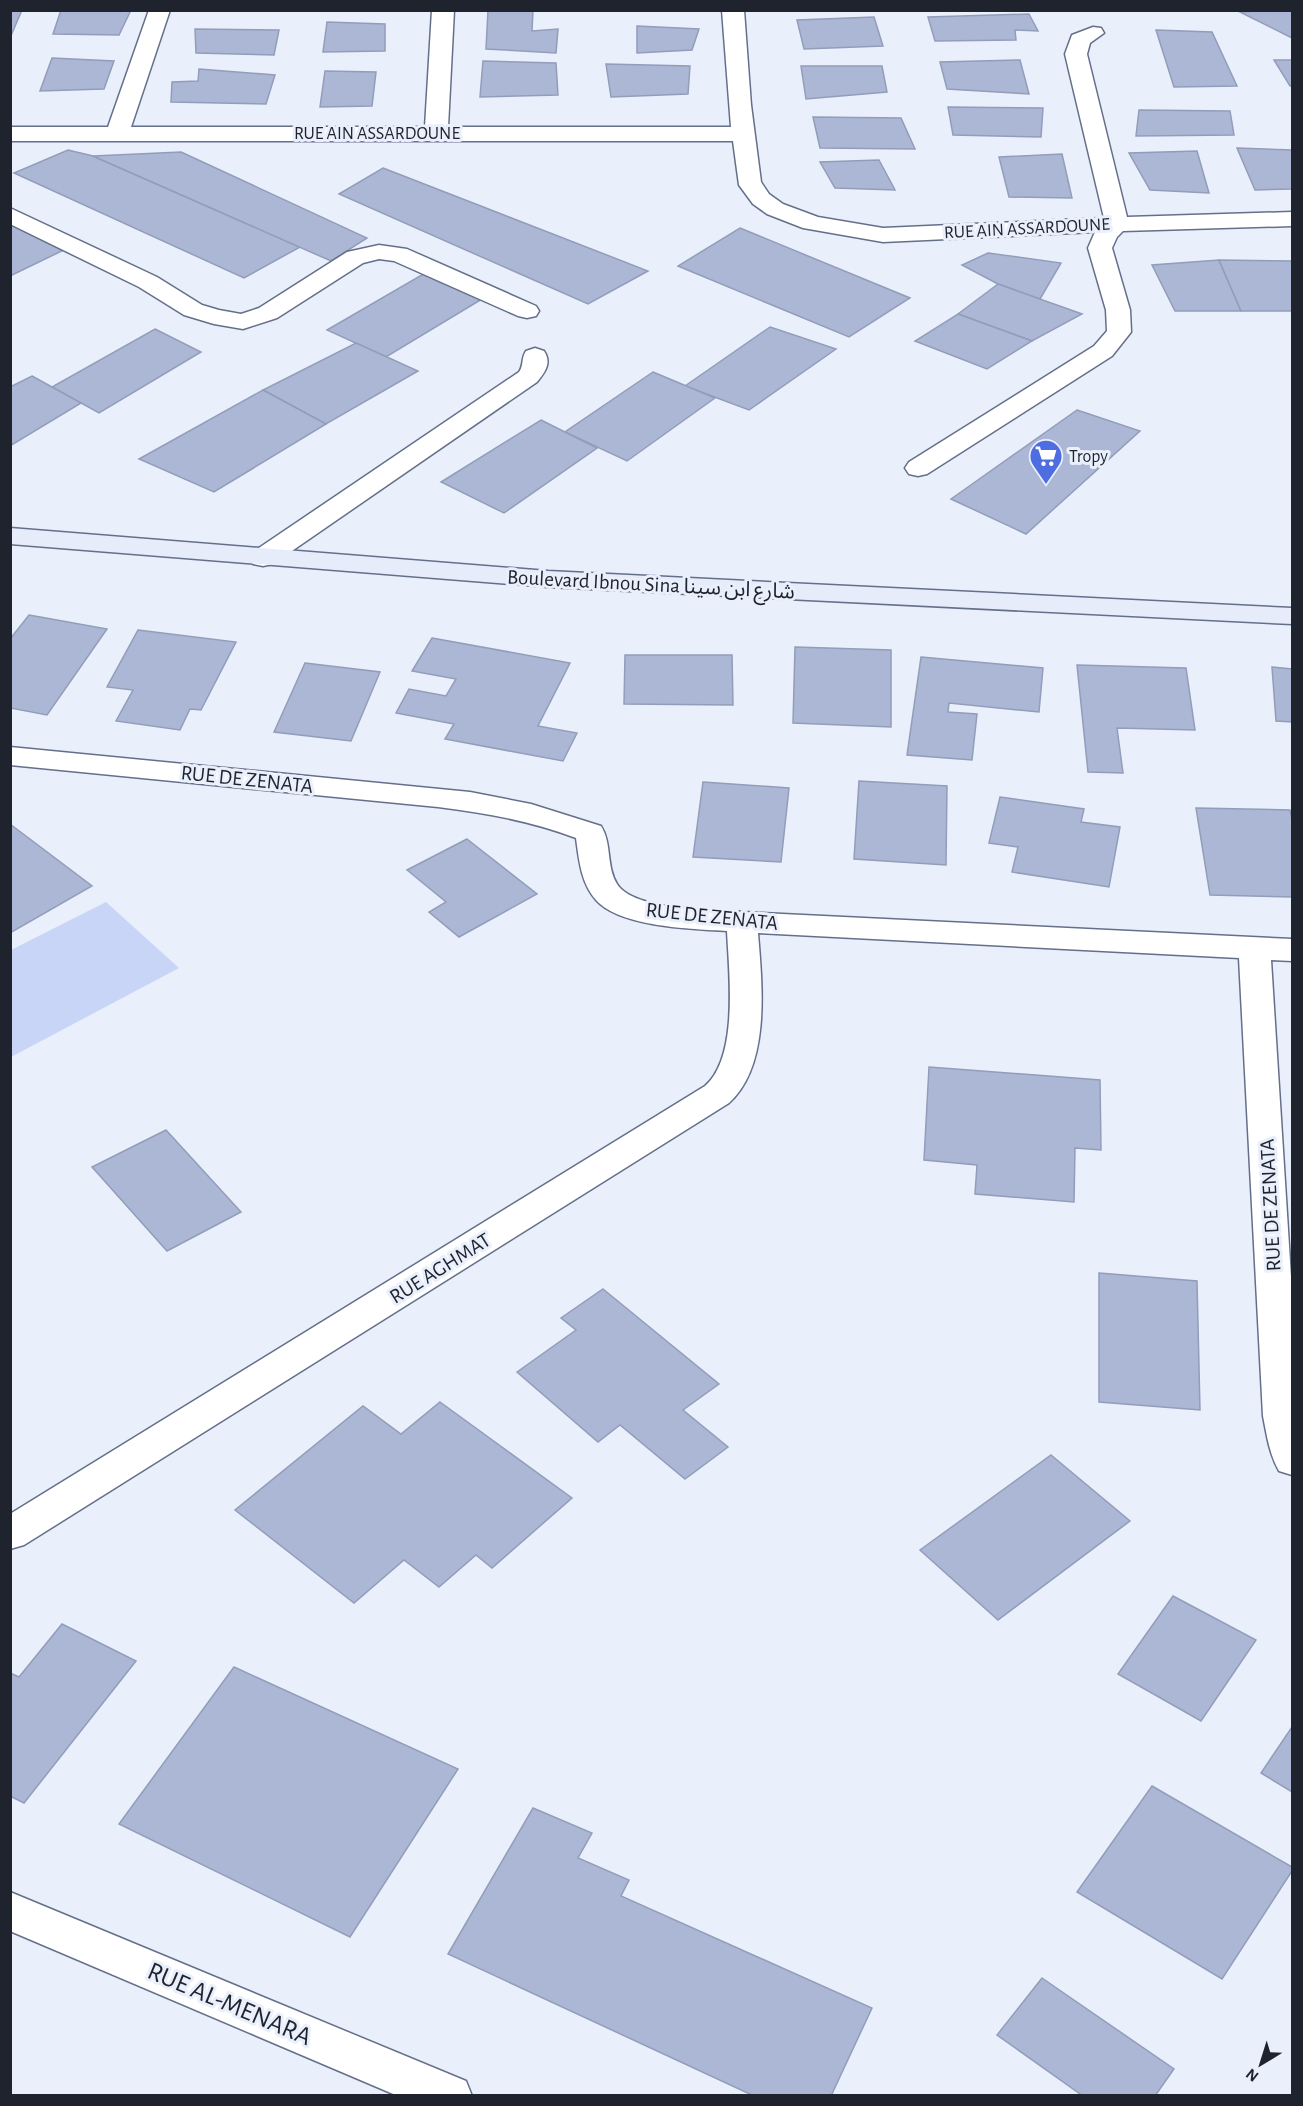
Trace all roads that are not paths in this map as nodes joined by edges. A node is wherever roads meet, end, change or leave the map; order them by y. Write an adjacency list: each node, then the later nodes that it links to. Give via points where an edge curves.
1 (160, 10): 7 (street)
2 (443, 10): 5 (street)
3 (733, 10): 8 (street)
4 (1093, 33): 11 (street, via 1080,40 1076,54)
5 (436, 133): 7 (street, RUE AIN ASSARDOUNE); 8 (street, RUE AIN ASSARDOUNE)
6 (10, 134): 7 (street, RUE AIN ASSARDOUNE)
7 (117, 134)
8 (743, 134): 11 (street, RUE AIN ASSARDOUNE, via 752,188 766,204 823,226 883,235)
9 (10, 215): 12 (street, via 148,282 193,310 214,317 243,322 268,313 355,257 379,252 399,254)
10 (1293, 219): 11 (street, RUE AIN ASSARDOUNE)
11 (1117, 224): 14 (street, via 1106,234 1100,248 1118,310 1119,332 1103,351)
12 (527, 311)
13 (535, 356): 16 (street, via 535,369 528,376)
14 (918, 468)
15 (10, 536): 16 (main road, Boulevard Ibnou Sina شارع ابن سينا)
16 (263, 558): 17 (main road, Boulevard Ibnou Sina شارع ابن سينا, via 548,579)
17 (1293, 615)
18 (10, 756): 19 (street, RUE DE ZENATA, via 417,796 554,819 591,833 598,874 608,895 626,905 657,914)
19 (742, 922): 20 (street, RUE DE ZENATA); 23 (street, RUE AGHMAT, via 745,1009 741,1043 733,1071 721,1090 703,1106)
20 (1254, 948): 21 (street, RUE DE ZENATA); 22 (street, RUE DE ZENATA, via 1282,1416)
21 (1293, 950)
22 (1293, 1460)
23 (10, 1534)
24 (10, 1911): 25 (street, RUE AL-MENARA)
25 (450, 2096)

